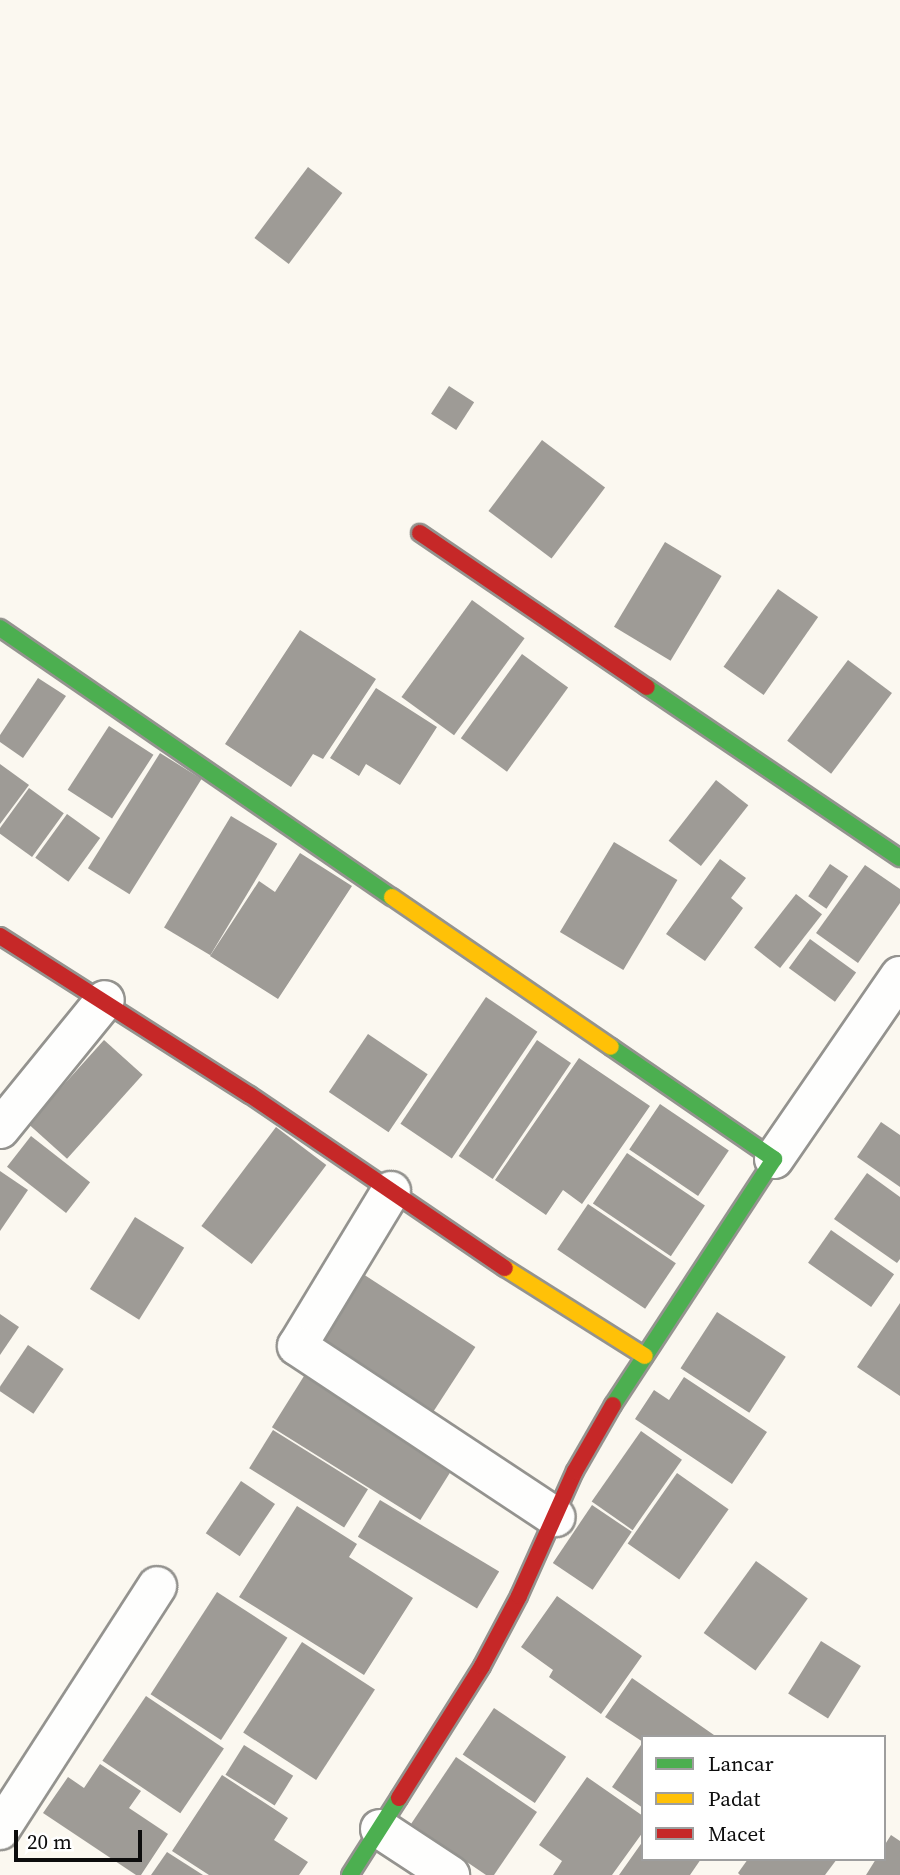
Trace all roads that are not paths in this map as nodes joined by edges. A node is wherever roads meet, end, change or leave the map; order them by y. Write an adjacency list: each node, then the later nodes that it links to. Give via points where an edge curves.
1 (420, 533): 3 (street)
2 (0, 628): 8 (street)
3 (900, 858)
4 (0, 936): 6 (street)
5 (900, 976): 8 (street)
6 (105, 1000): 7 (street); 9 (street)
7 (0, 1129)
8 (774, 1159): 10 (street)
9 (391, 1191): 10 (street); 11 (street, via 297,1346)
10 (645, 1356): 11 (street, via 589,1444)
11 (555, 1517): 13 (street, via 482,1666)
12 (157, 1586): 14 (street)
13 (380, 1829): 15 (street); 16 (street)
14 (0, 1830)
15 (350, 1875)
16 (450, 1875)

